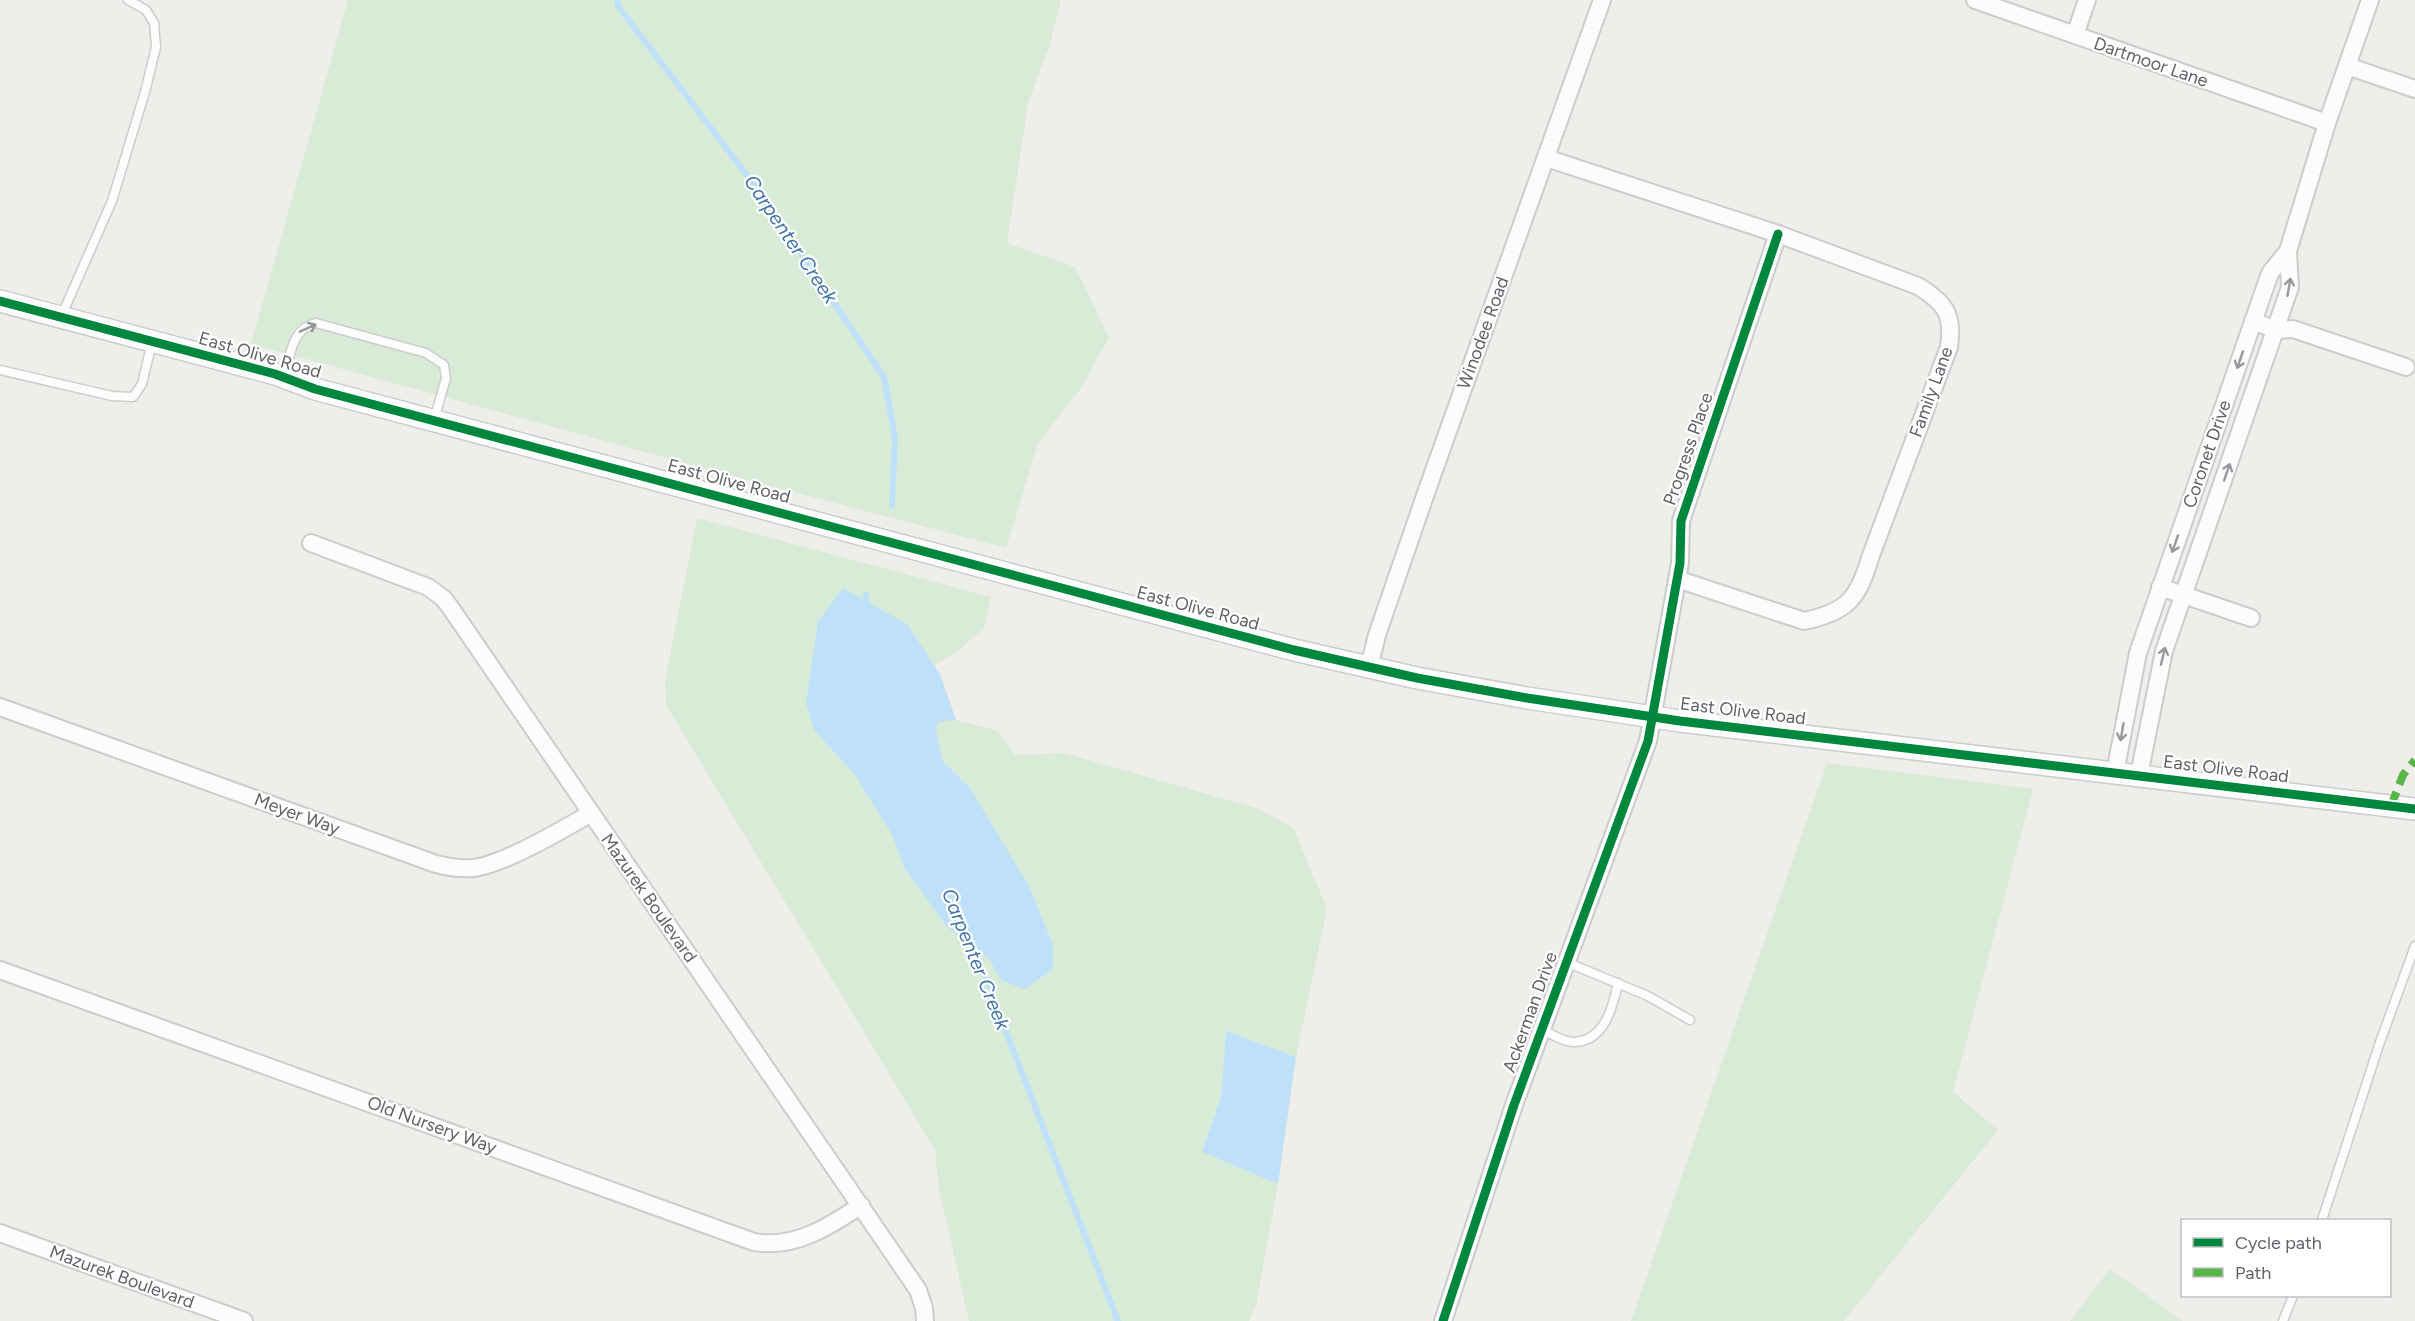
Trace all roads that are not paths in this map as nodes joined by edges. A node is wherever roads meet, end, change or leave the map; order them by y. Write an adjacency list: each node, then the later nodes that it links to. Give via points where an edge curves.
1 (128, 0): 14 (lane, via 146,10 154,22 156,47 112,201)
2 (1602, 0): 10 (street, Winodee Road)
3 (1975, 0): 6 (street, Dartmoor Lane)
4 (2087, 0): 6 (street)
5 (2370, 0): 7 (street, Coronet Drive)
6 (2075, 35): 9 (street, Dartmoor Lane)
7 (2347, 66): 8 (street); 9 (street, Coronet Drive)
8 (2415, 89)
9 (2327, 123): 12 (street, Coronet Drive)
10 (1546, 158): 11 (street, Family Lane); 27 (street, Winodee Road, via 1423,501)
11 (1778, 234): 23 (street, Progress Place, via 1681,521); 23 (street, Family Lane, via 1917,286 1936,297 1952,327 1949,347 1862,583 1851,601 1832,613 1804,621)
12 (2288, 251): 15 (street, Coronet Drive, via 2270,273); 16 (street, Coronet Drive, one-way to 12, via 2290,287)
13 (0, 301): 14 (street, East Olive Road)
14 (61, 317): 17 (street, East Olive Road)
15 (2253, 321): 16 (street); 24 (street, Coronet Drive, one-way to 24)
16 (2277, 330): 18 (street, via 2294,329); 25 (street, Coronet Drive, one-way to 16)
17 (152, 342): 19 (lane, via 142,384 133,397 112,396); 20 (street, East Olive Road)
18 (2406, 367)
19 (0, 370)
20 (284, 377): 21 (street, East Olive Road); 21 (lane, one-way to 21, via 297,333 316,323 426,353 444,365 446,378)
21 (434, 420): 27 (street, East Olive Road)
22 (311, 543): 33 (street, Mazurek Boulevard, via 428,587 443,598)
23 (1677, 579): 29 (street, Progress Place)
24 (2160, 587): 25 (street); 30 (street, Coronet Drive, one-way to 30, via 2138,653)
25 (2184, 596): 26 (street); 31 (street, Coronet Drive, one-way to 25, via 2164,651)
26 (2251, 618)
27 (1369, 667): 29 (street, East Olive Road, via 1527,698)
28 (0, 707): 33 (street, Meyer Way, via 452,868 490,864)
29 (1653, 717): 30 (street, East Olive Road); 35 (street, Ackerman Drive, via 1648,741)
30 (2115, 773): 31 (street, East Olive Road)
31 (2139, 776): 32 (street, East Olive Road)
32 (2415, 809)
33 (591, 813): 40 (street, Mazurek Boulevard)
34 (2415, 946): 41 (lane)
35 (1566, 962): 37 (lane); 39 (street, Ackerman Drive)
36 (0, 970): 40 (street, Old Nursery Way, via 754,1242 789,1243 836,1222)
37 (1618, 983): 38 (lane); 39 (lane, via 1610,1016 1584,1040 1560,1039)
38 (1690, 1020)
39 (1542, 1029): 46 (street, Ackerman Drive)
40 (861, 1205): 45 (street, Mazurek Boulevard, via 918,1290)
41 (2323, 1219)
42 (0, 1233): 44 (street, Mazurek Boulevard)
43 (2293, 1297): 47 (lane)
44 (244, 1321)
45 (925, 1321)
46 (1443, 1321)
47 (2283, 1321)

